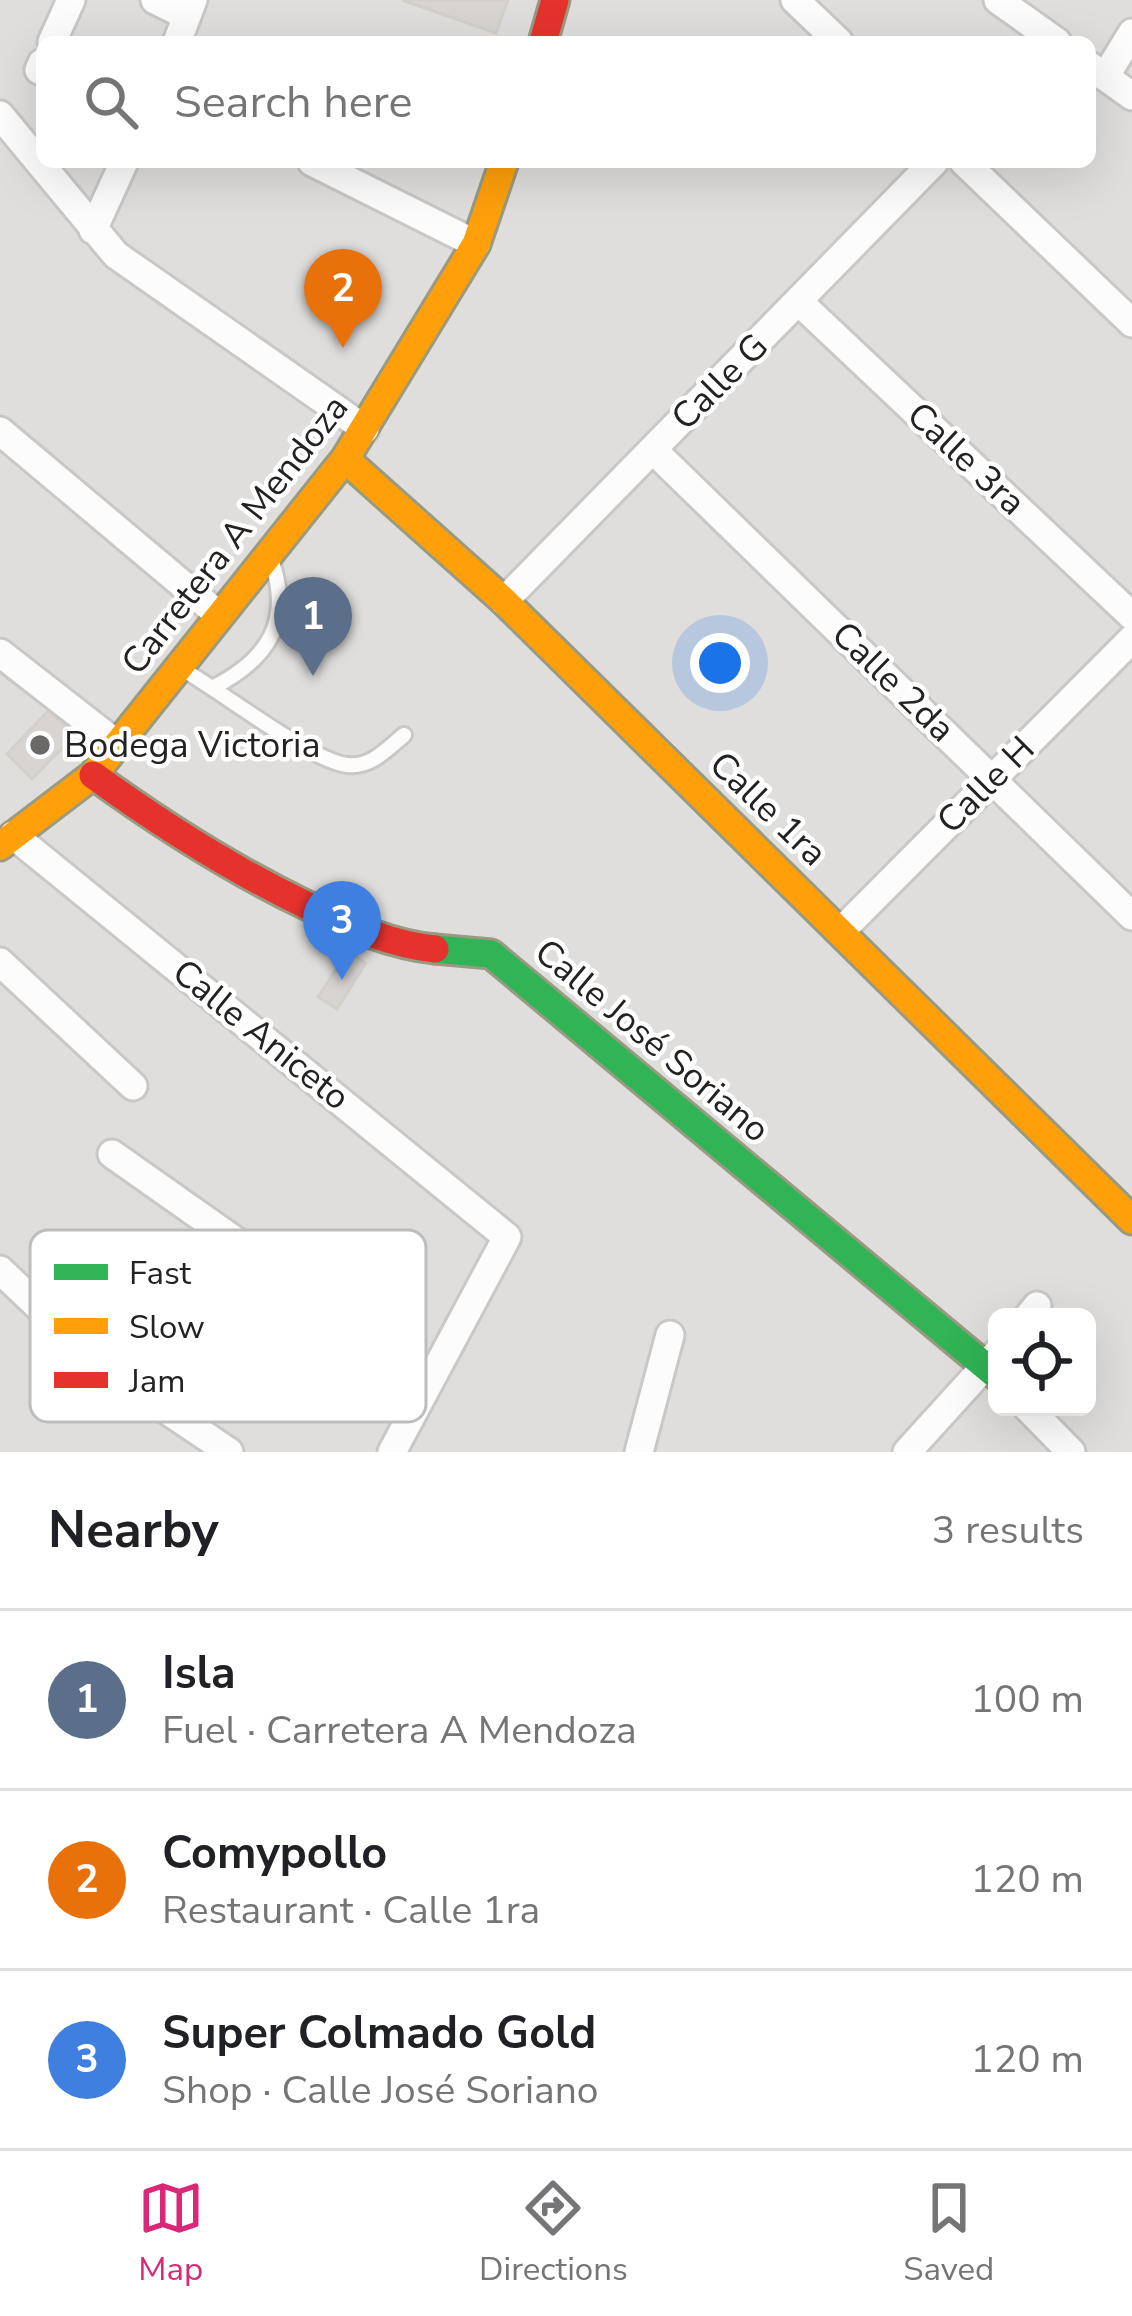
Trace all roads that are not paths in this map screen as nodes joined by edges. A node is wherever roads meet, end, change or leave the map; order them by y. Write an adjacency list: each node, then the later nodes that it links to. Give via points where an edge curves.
1 (71, 0): 8 (street)
2 (155, 0): 6 (street)
3 (555, 0): 9 (street)
4 (795, 0): 10 (street)
5 (998, 0): 11 (street)
6 (186, 19)
7 (1132, 33): 12 (street)
8 (55, 36)
9 (545, 36)
10 (833, 36)
11 (1049, 36)
12 (1098, 71): 13 (street)
13 (1132, 96)
14 (0, 115): 15 (street)
15 (36, 160)
16 (43, 168): 22 (street)
17 (121, 168): 22 (street)
18 (324, 168): 23 (street)
19 (502, 168): 23 (street, Carretera A Mendoza)
20 (928, 168): 24 (street, Calle G)
21 (970, 168): 25 (street)
22 (93, 230): 26 (street, via 116,255)
23 (476, 244): 26 (street, Carretera A Mendoza)
24 (800, 302): 28 (street, Calle G); 33 (street, Calle 3ra)
25 (1132, 323)
26 (365, 429): 29 (street, Carretera A Mendoza)
27 (0, 430): 32 (street)
28 (653, 450): 31 (street, Calle G); 41 (street, Calle 2da)
29 (345, 459): 30 (street, Carretera A Mendoza); 31 (street, Calle 1ra)
30 (269, 554): 32 (street, Carretera A Mendoza); 37 (lane, via 283,593 269,642 246,670)
31 (504, 601): 44 (street, Calle 1ra)
32 (219, 615): 36 (street, Carretera A Mendoza)
33 (1132, 616)
34 (1132, 639): 41 (street, Calle H)
35 (0, 653): 39 (street)
36 (179, 667): 37 (lane); 39 (street, Carretera A Mendoza)
37 (214, 687): 38 (lane, via 317,755 350,766 375,760)
38 (404, 735)
39 (118, 745): 40 (street, Carretera A Mendoza)
40 (93, 775): 42 (street, Carretera A Mendoza); 53 (street, Calle José Soriano, via 233,870 362,932 396,945 491,954)
41 (993, 779): 43 (street, Calle 2da); 44 (street, Calle H)
42 (6, 840): 56 (street, Calle Aniceto, via 508,1237)
43 (1132, 916)
44 (841, 931): 48 (street, Calle 1ra)
45 (0, 962): 46 (street)
46 (133, 1086)
47 (112, 1154): 49 (street)
48 (1132, 1220)
49 (220, 1230)
50 (0, 1270): 51 (street)
51 (30, 1298)
52 (670, 1335): 63 (street)
53 (988, 1360)
54 (988, 1371): 64 (street)
55 (426, 1375): 56 (street)
56 (430, 1378): 57 (street)
57 (426, 1386)
58 (1036, 1416): 65 (street)
59 (185, 1422): 61 (street)
60 (407, 1422): 62 (street)
61 (229, 1452)
62 (392, 1452)
63 (639, 1452)
64 (907, 1452)
65 (1071, 1452)

